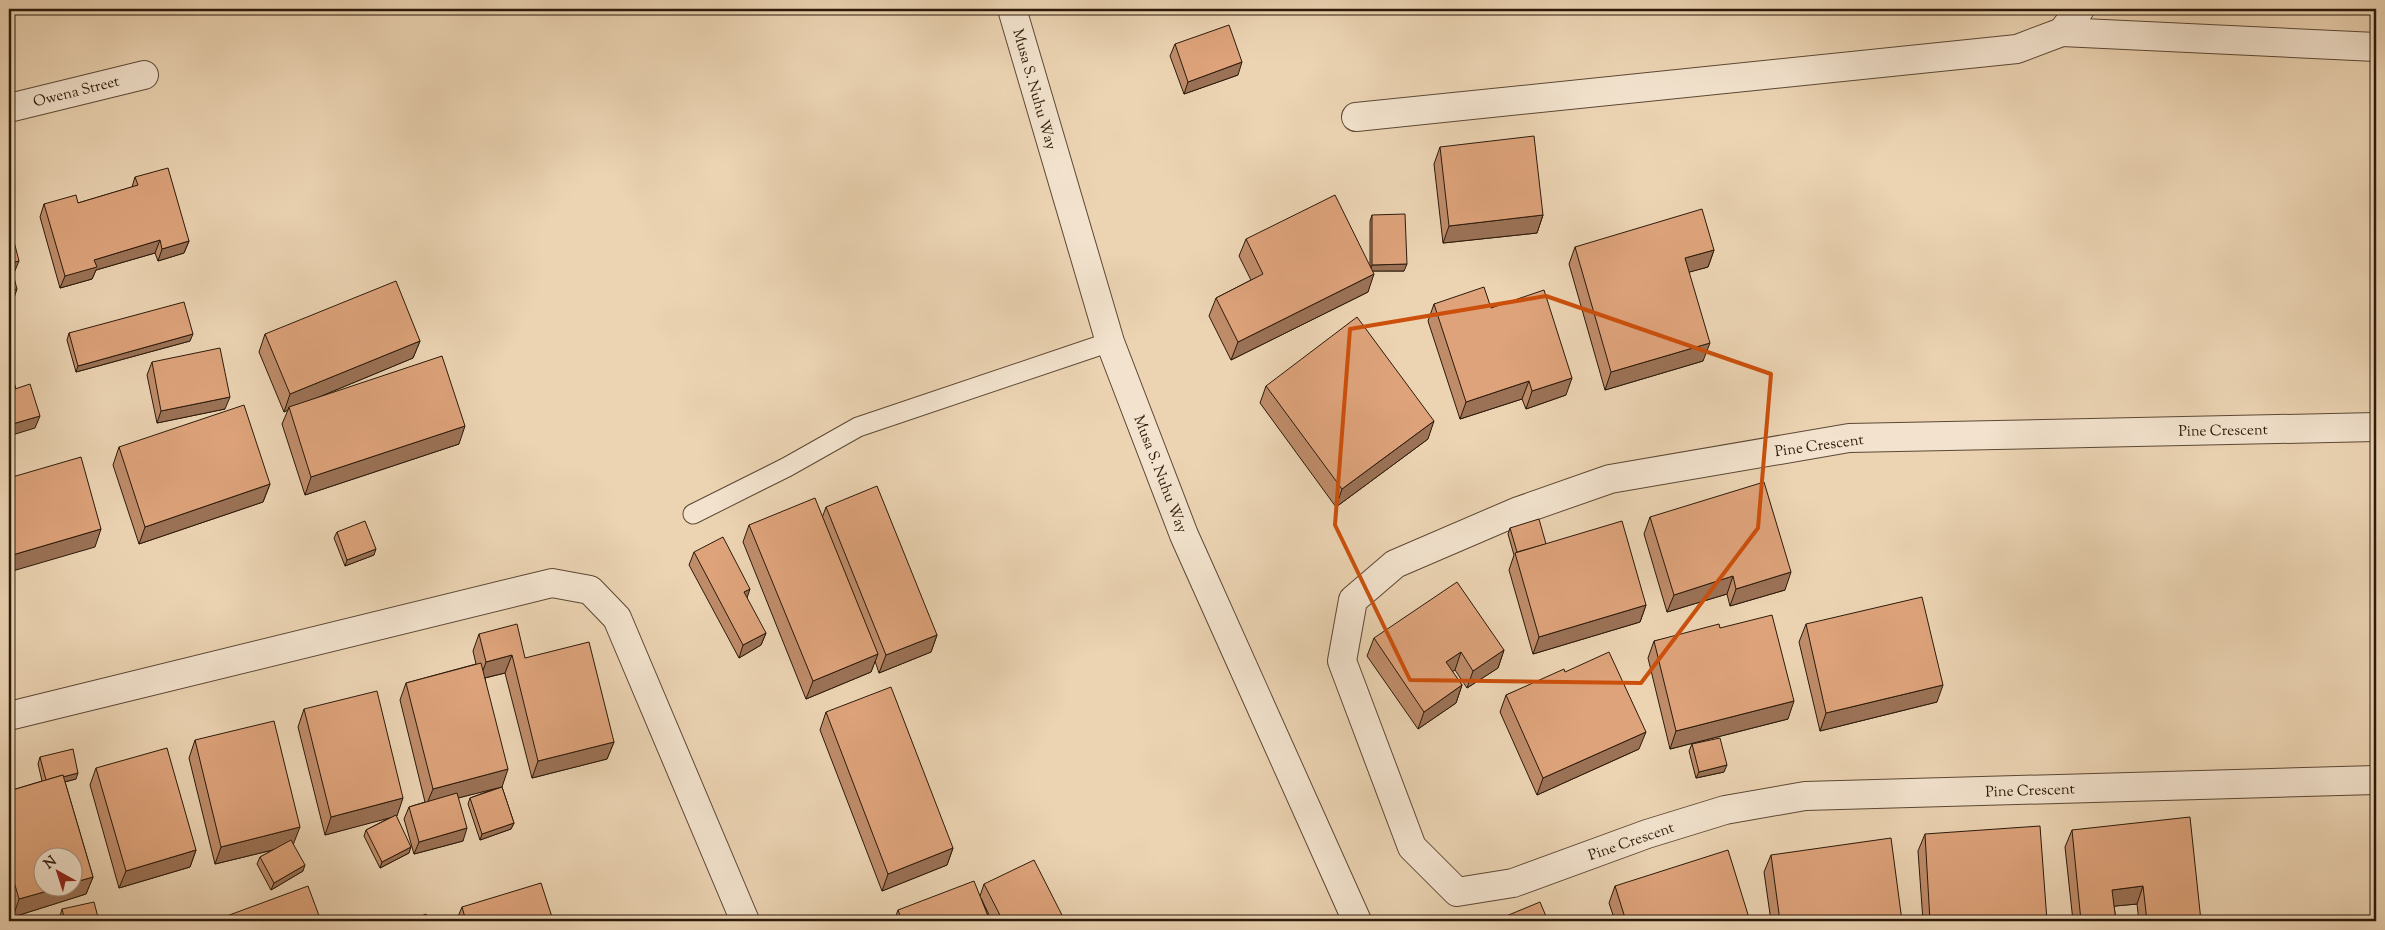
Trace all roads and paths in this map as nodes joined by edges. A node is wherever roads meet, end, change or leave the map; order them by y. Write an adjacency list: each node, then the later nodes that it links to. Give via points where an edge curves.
1 (1012, 9): 8 (street, Musa S. Nuhu Way)
2 (2080, 9): 3 (street)
3 (2062, 32): 4 (street); 7 (street, via 2016,49)
4 (2376, 47)
5 (144, 75): 6 (street, Owena Street)
6 (9, 108)
7 (1356, 117)
8 (1110, 342): 10 (lane, via 858,427 788,467); 14 (street, Musa S. Nuhu Way, via 1184,535)
9 (2376, 427): 12 (street, Pine Crescent, via 1849,438 1610,479 1516,512 1395,564 1353,600 1342,661 1412,847 1458,892 1512,883 1647,834 1725,810 1805,796)
10 (693, 514)
11 (9, 716): 13 (street, via 552,584 590,590 617,618)
12 (2376, 780)
13 (745, 921)
14 (1357, 921)

